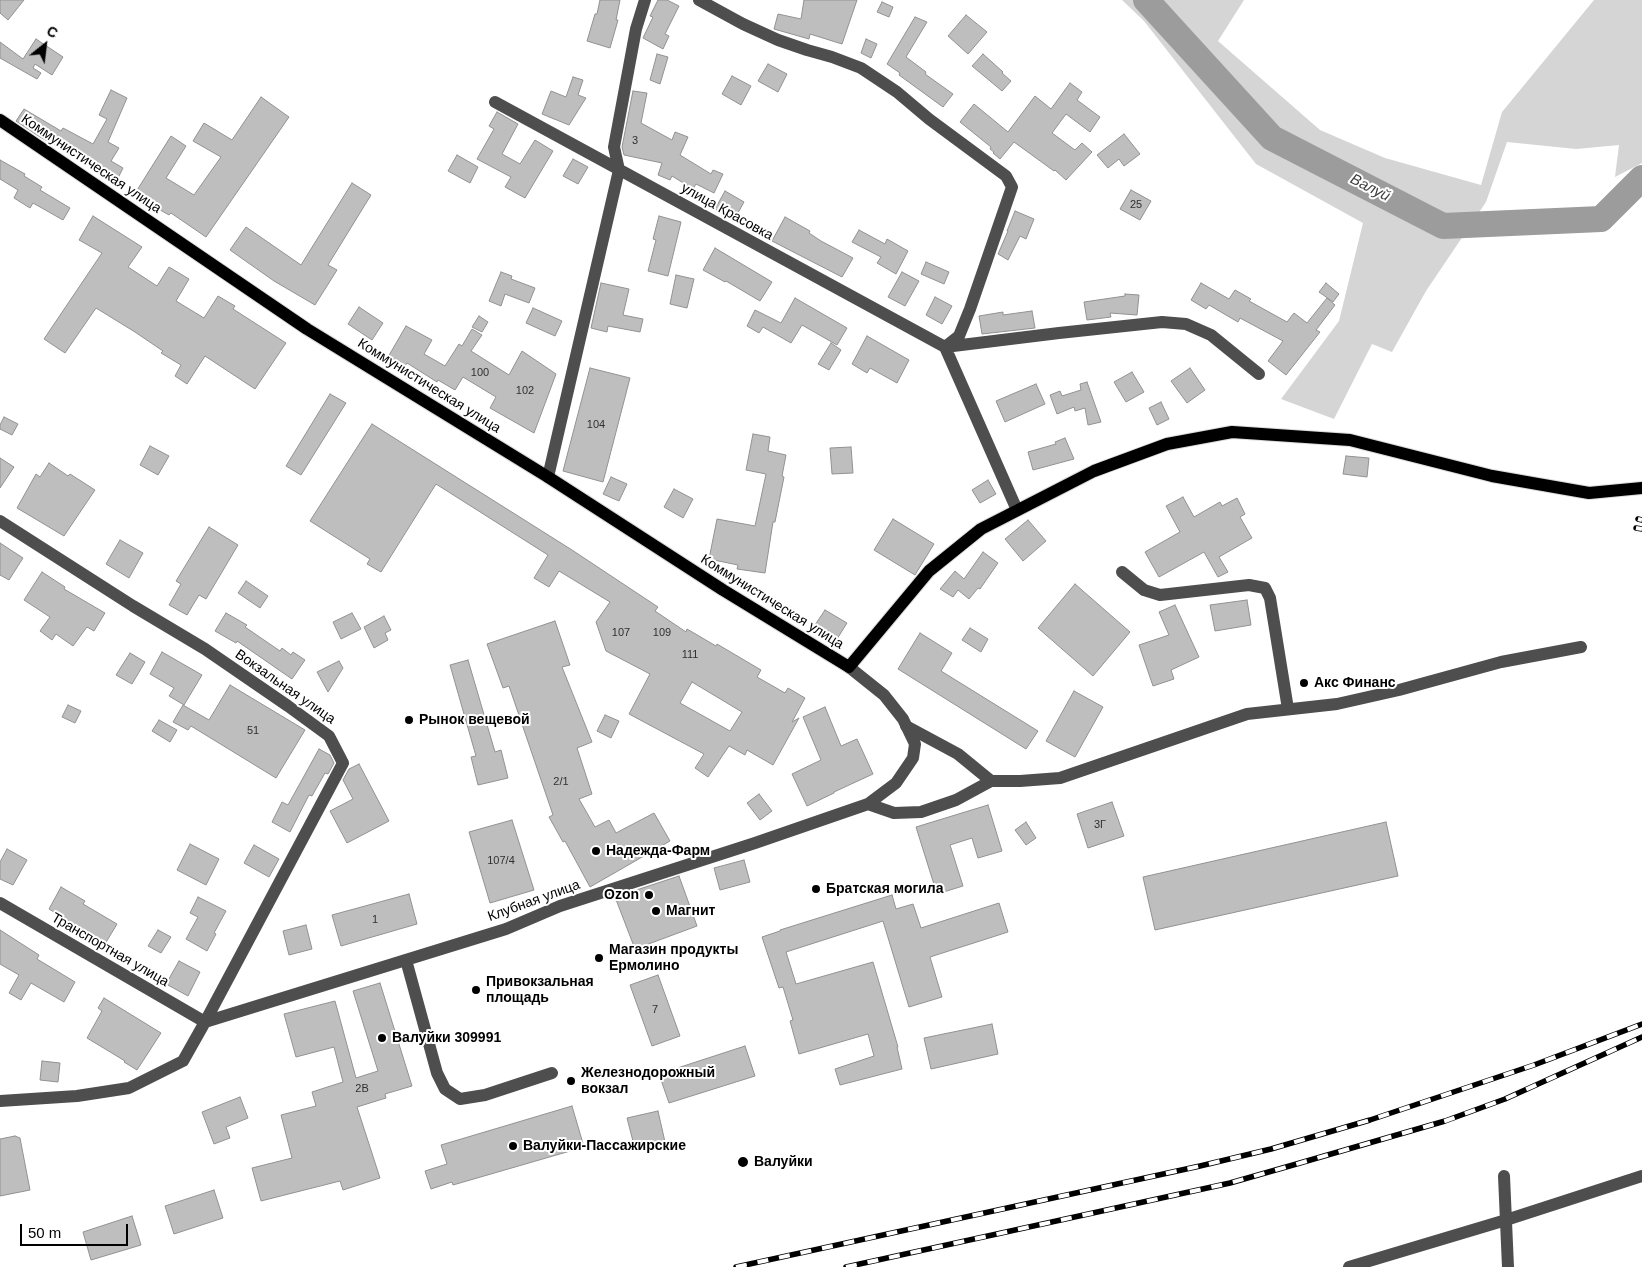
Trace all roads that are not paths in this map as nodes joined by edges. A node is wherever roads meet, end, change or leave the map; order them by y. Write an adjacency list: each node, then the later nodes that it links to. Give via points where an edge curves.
1 (645, 0): 5 (street, via 636,29 614,147)
2 (699, 0): 6 (street, via 778,40 861,68 1006,176 1012,187 970,309 959,336)
3 (495, 102): 5 (street, улица Красовка)
4 (0, 120): 8 (main road, Коммунистическая улица, via 308,329)
5 (619, 170): 6 (street, улица Красовка); 8 (street)
6 (945, 347): 7 (street, via 1162,322 1186,324 1212,336); 10 (street)
7 (1259, 374)
8 (548, 477): 14 (main road, Коммунистическая улица, via 722,590)
9 (1642, 488): 10 (main road, via 1589,494 1492,476 1350,440 1232,432 1167,444 1094,471)
10 (1018, 510): 14 (main road, via 981,529 929,571)
11 (0, 522): 21 (street, Вокзальная улица, via 205,649 288,706 329,736 343,763)
12 (1122, 572): 15 (street, via 1144,590 1160,594 1249,585 1265,588 1270,598)
13 (1581, 647): 15 (street, via 1501,662 1346,702)
14 (849, 667): 16 (street, Клубная улица, via 884,695)
15 (1288, 709): 17 (street, via 1247,714 1060,778)
16 (906, 726): 17 (street, via 958,754); 18 (street, Клубная улица, via 915,744 913,758 896,783)
17 (991, 781): 18 (street, via 956,800 921,812 894,813)
18 (868, 804): 20 (street, Клубная улица, via 560,906 506,929)
19 (0, 903): 21 (street, Транспортная улица)
20 (406, 960): 21 (street, Клубная улица); 22 (street, via 445,1089 460,1099 485,1095)
21 (205, 1022): 23 (street, via 182,1061 129,1088 77,1096)
22 (552, 1073)
23 (0, 1101)
24 (1504, 1176): 26 (street)
25 (1642, 1176): 26 (street)
26 (1506, 1220): 27 (street); 28 (street)
27 (1349, 1267)
28 (1508, 1267)

